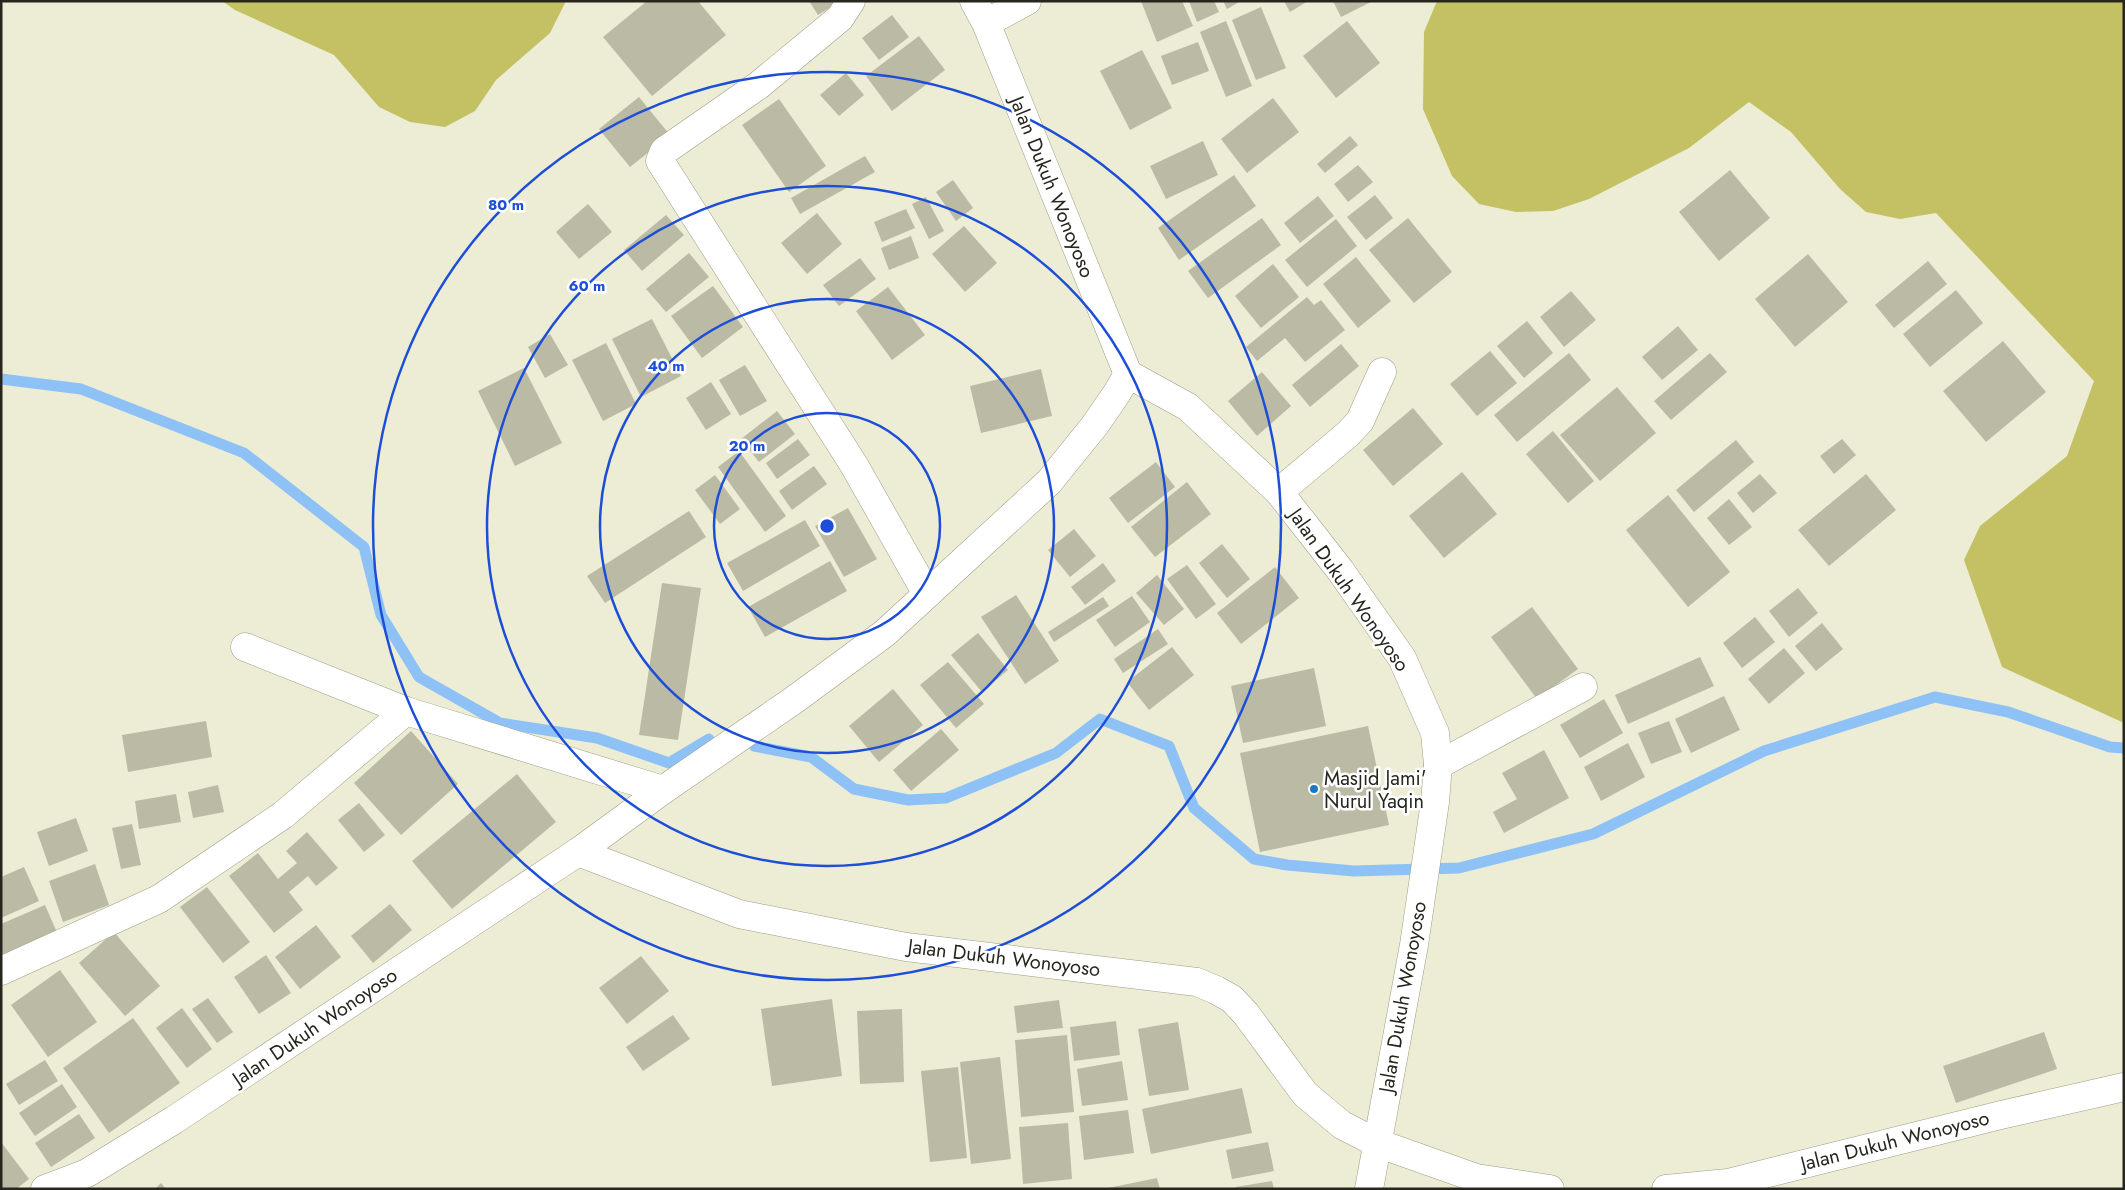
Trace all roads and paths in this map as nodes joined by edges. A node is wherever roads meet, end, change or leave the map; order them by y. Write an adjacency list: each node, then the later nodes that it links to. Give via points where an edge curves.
1 (851, 1): 7 (street, via 840,18 759,85 664,151 660,161 854,465)
2 (1027, 1): 3 (street)
3 (980, 12): 5 (street, Jalan Dukuh Wonoyoso)
4 (1382, 372): 6 (street, via 1364,414 1353,429)
5 (1128, 374): 6 (street, Jalan Dukuh Wonoyoso, via 1188,407); 7 (street, Jalan Dukuh Wonoyoso, via 1118,393 1049,482)
6 (1279, 492): 11 (street, Jalan Dukuh Wonoyoso, via 1340,570 1402,658 1435,732)
7 (927, 594): 12 (street, Jalan Dukuh Wonoyoso, via 885,632 794,700)
8 (245, 646): 10 (street)
9 (1583, 687): 11 (street)
10 (406, 711): 12 (street); 14 (street, via 283,815 159,899)
11 (1438, 765): 16 (street, Jalan Dukuh Wonoyoso, via 1421,895)
12 (663, 790): 13 (street, Jalan Dukuh Wonoyoso)
13 (578, 852): 16 (street, Jalan Dukuh Wonoyoso, via 739,914 906,947 1197,982 1232,999 1305,1094 1342,1125); 17 (street, Jalan Dukuh Wonoyoso, via 174,1120 87,1173)
14 (1, 971)
15 (2124, 1087): 20 (street, Jalan Dukuh Wonoyoso, via 1728,1183)
16 (1377, 1144): 18 (street); 19 (street, Jalan Dukuh Wonoyoso, via 1476,1178)
17 (45, 1189)
18 (1370, 1189)
19 (1550, 1189)
20 (1666, 1189)

